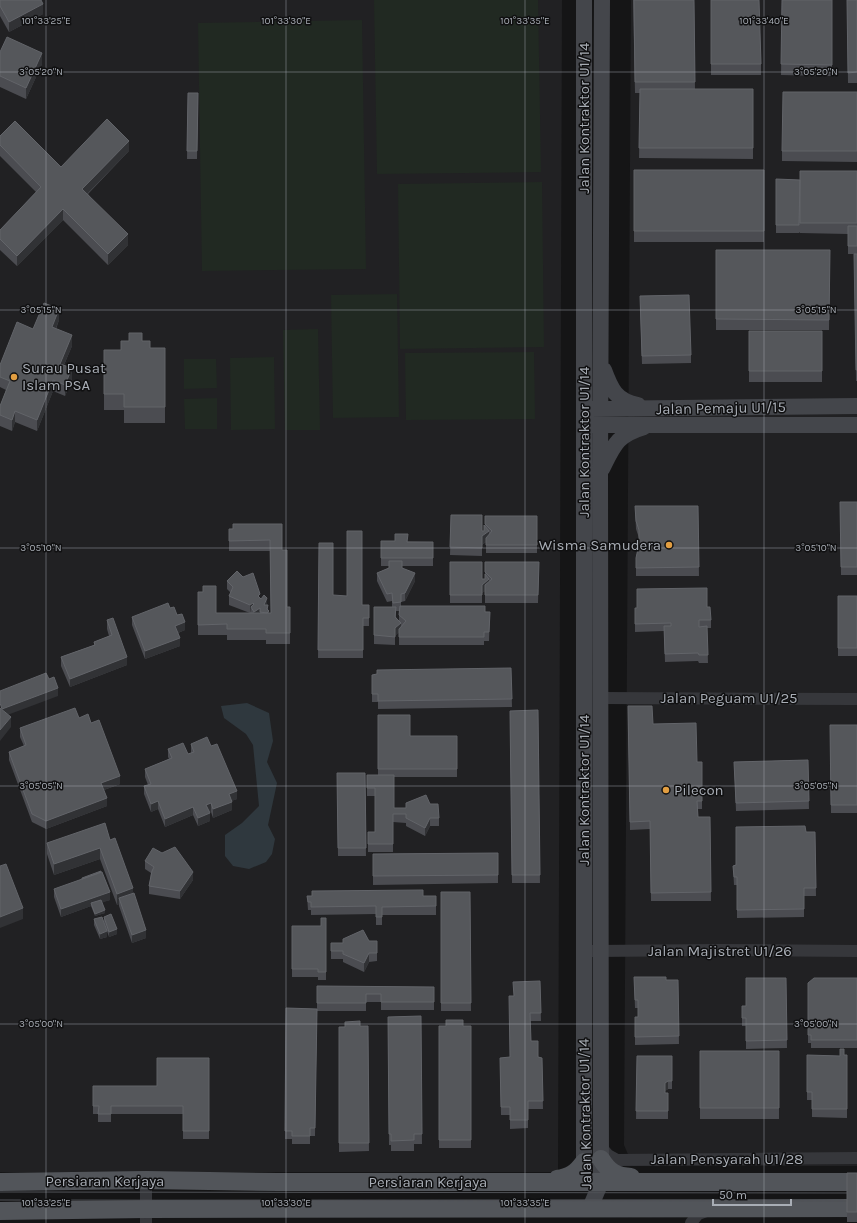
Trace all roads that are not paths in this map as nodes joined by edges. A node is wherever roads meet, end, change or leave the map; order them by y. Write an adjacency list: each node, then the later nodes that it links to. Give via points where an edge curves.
1 (584, 0): 6 (street, Jalan Kontraktor U1/14)
2 (602, 0): 3 (street, Jalan Kontraktor U1/14)
3 (601, 361): 5 (street, via 610,388 619,397 631,404); 7 (street, Jalan Kontraktor U1/14)
4 (857, 406): 5 (street, Jalan Pemaju U1/15)
5 (655, 408): 7 (street, Jalan Pemaju U1/15)
6 (584, 409): 7 (street, Jalan Pemaju U1/15); 9 (street, Jalan Kontraktor U1/14)
7 (601, 417): 8 (street, Jalan Pemaju U1/15); 9 (street, Jalan Pemaju U1/15); 11 (street, Jalan Kontraktor U1/14)
8 (656, 424): 10 (street, Jalan Pemaju U1/15); 11 (street, via 631,431 617,441)
9 (584, 425): 14 (street, Jalan Kontraktor U1/14)
10 (857, 425)
11 (600, 471): 12 (street, Jalan Kontraktor U1/14)
12 (601, 698): 13 (street, Jalan Peguam U1/25); 15 (street, Jalan Kontraktor U1/14)
13 (857, 699)
14 (584, 951): 15 (street, Jalan Majistret U1/26); 19 (street, Jalan Kontraktor U1/14)
15 (601, 951): 16 (street, Jalan Majistret U1/26); 17 (street, Jalan Kontraktor U1/14)
16 (857, 951)
17 (601, 1153): 18 (street, Jalan Pensyarah U1/28, via 617,1160); 23 (street, Jalan Kontraktor U1/14); 24 (main road, via 608,1169 623,1176)
18 (857, 1158)
19 (584, 1162): 22 (main road, via 578,1171 558,1179); 23 (street, Jalan Kontraktor U1/14)
20 (146, 1180): 21 (main road, Persiaran Kerjaya); 22 (main road, Persiaran Kerjaya); 33 (street)
21 (0, 1182)
22 (504, 1182): 23 (main road, Persiaran Kerjaya)
23 (592, 1182): 24 (main road, Persiaran Kerjaya); 26 (street, Jalan Kontraktor U1/14)
24 (699, 1182): 25 (main road, Persiaran Kerjaya)
25 (857, 1182)
26 (590, 1208): 27 (main road, Persiaran Kerjaya); 31 (main road, Persiaran Kerjaya)
27 (646, 1208): 28 (main road, Persiaran Kerjaya); 36 (street, via 675,1212)
28 (746, 1208): 29 (main road, Persiaran Kerjaya); 37 (street, via 711,1210 698,1214)
29 (857, 1208)
30 (385, 1209): 31 (main road, Persiaran Kerjaya); 33 (main road, Persiaran Kerjaya); 34 (main road, via 396,1213)
31 (434, 1209): 35 (main road, via 422,1215)
32 (0, 1211): 33 (main road, Persiaran Kerjaya)
33 (146, 1216)
34 (405, 1223)
35 (415, 1223)
36 (685, 1223)
37 (691, 1223)

